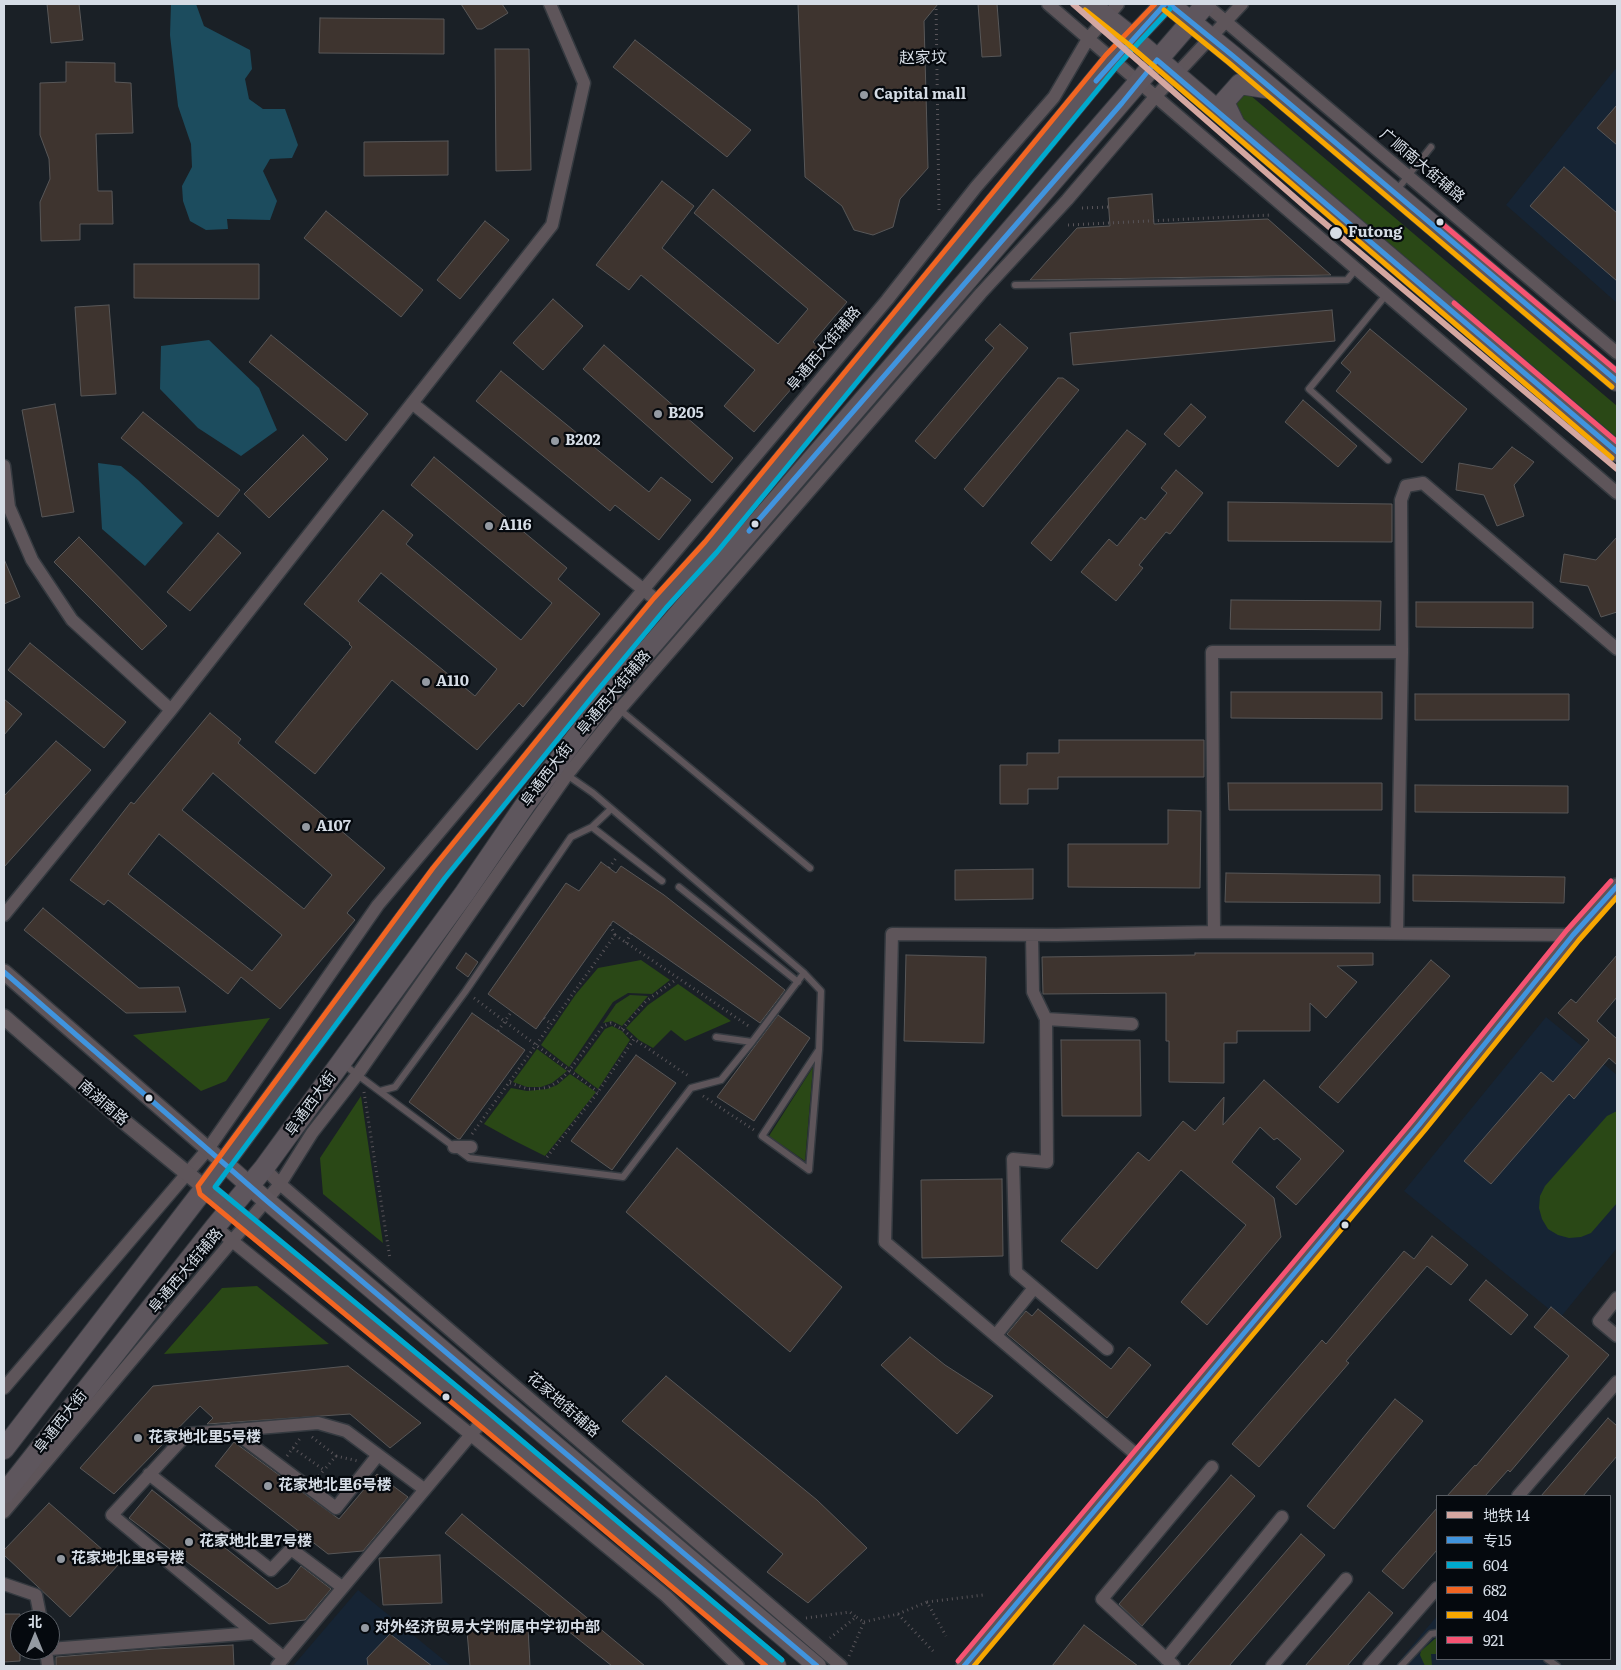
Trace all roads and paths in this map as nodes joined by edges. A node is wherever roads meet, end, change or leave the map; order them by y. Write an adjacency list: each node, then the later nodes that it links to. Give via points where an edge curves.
1 (550, 4): 34 (street, via 584,83 552,225)
2 (936, 4): 26 (path)
3 (1048, 4): 13 (street)
4 (1090, 4): 8 (main road)
5 (1167, 4): 9 (main road); 11 (main road, 阜通西大街)
6 (1206, 4): 9 (main road, 阜通西大街); 10 (street, 广顺南大街辅路)
7 (1242, 4): 10 (street, 阜通西大街辅路)
8 (1112, 10): 11 (main road); 13 (street, 阜通西大街辅路)
9 (1190, 21): 12 (main road); 15 (main road, 阜通西大街)
10 (1226, 22): 12 (street, 阜通西大街辅路); 22 (street, 广顺南大街辅路)
11 (1133, 38): 14 (main road, 阜通西大街); 15 (main road)
12 (1211, 38): 16 (street, 阜通西大街辅路); 18 (main road)
13 (1088, 39): 14 (street); 39 (street, 阜通西大街辅路, via 1054,97)
14 (1112, 60): 17 (street); 40 (main road, 阜通西大街, via 711,548)
15 (1156, 60): 16 (main road); 17 (main road, 阜通西大街)
16 (1176, 76): 19 (street, 阜通西大街辅路); 20 (main road)
17 (1138, 82): 19 (street); 43 (main road, 阜通西大街)
18 (1272, 89): 20 (main road, via 1240,84 1224,102); 23 (main road)
19 (1155, 97): 29 (street); 43 (street, 阜通西大街辅路, via 1067,200)
20 (1237, 129): 35 (main road)
21 (1431, 146): 22 (lane)
22 (1408, 176): 23 (lane); 32 (street, 广顺南大街辅路)
23 (1394, 193): 33 (main road)
24 (1108, 207): 25 (path)
25 (1082, 208)
26 (939, 211)
27 (1271, 215): 28 (path)
28 (1068, 225)
29 (1356, 269): 30 (lane, via 1347,280); 31 (street)
30 (1015, 286)
31 (1386, 295): 36 (lane, via 1308,389); 38 (street)
32 (1617, 353)
33 (1617, 381)
34 (412, 403): 39 (street); 44 (street)
35 (1617, 452)
36 (1388, 460)
37 (4, 466): 44 (street, via 9,507 28,551 72,620)
38 (1617, 493)
39 (643, 590): 40 (street); 95 (street, 阜通西大街辅路, via 378,905)
40 (660, 604): 43 (main road, 阜通西大街)
41 (1617, 649): 42 (street, via 1423,482 1406,486 1401,500)
42 (1402, 652): 54 (street, via 1212,652); 56 (street)
43 (606, 698): 45 (street, 阜通西大街辅路); 48 (lane); 81 (main road, 阜通西大街, via 525,805); 96 (main road, 阜通西大街, via 438,873)
44 (171, 710): 52 (street)
45 (567, 775): 46 (lane); 85 (street, 阜通西大街辅路)
46 (611, 809): 47 (lane); 62 (lane)
47 (592, 827): 49 (lane); 65 (lane, via 571,837)
48 (810, 868)
49 (662, 881)
50 (1617, 886): 59 (street)
51 (679, 887): 64 (lane)
52 (4, 916)
53 (610, 925): 57 (path)
54 (1214, 932): 56 (street); 58 (street)
55 (631, 933): 60 (path)
56 (1397, 933): 59 (street)
57 (614, 935): 60 (path); 71 (path)
58 (1032, 935): 69 (street, via 1033,992); 111 (street, via 892,934 885,1242)
59 (1573, 935): 124 (street, via 1419,1125)
60 (626, 943): 63 (path)
61 (4, 972): 95 (street)
62 (804, 973): 64 (lane); 80 (lane, via 821,991)
63 (678, 978): 73 (path, via 646,1001); 75 (path)
64 (798, 982): 75 (lane)
65 (465, 992): 70 (path); 89 (lane, via 395,1087)
66 (512, 1011): 70 (path)
67 (4, 1016): 99 (street, 南湖南路)
68 (544, 1018): 71 (path)
69 (1046, 1019): 72 (street); 109 (street, via 1047,1162 1013,1159 1016,1272)
70 (504, 1021): 74 (path); 79 (path)
71 (552, 1024): 79 (path)
72 (1132, 1024)
73 (622, 1029): 77 (path); 83 (path, via 611,1024 602,1026)
74 (498, 1031)
75 (759, 1033): 78 (lane)
76 (716, 1037): 78 (lane)
77 (634, 1039): 87 (path); 90 (path)
78 (752, 1042): 87 (lane, via 721,1080)
79 (536, 1045): 83 (path); 84 (path)
80 (819, 1050): 93 (lane); 93 (lane, via 809,1170)
81 (341, 1063): 85 (lane); 98 (main road, 阜通西大街)
82 (512, 1068): 84 (path)
83 (569, 1071): 86 (path, via 560,1081 538,1090); 90 (path)
84 (517, 1072): 86 (path)
85 (360, 1080): 89 (lane); 100 (street, 阜通西大街辅路, via 312,1132); 108 (path)
86 (510, 1083): 92 (path)
87 (702, 1084): 88 (lane)
88 (691, 1088): 93 (path); 97 (lane, via 623,1177)
89 (380, 1091): 94 (lane)
90 (598, 1092): 97 (path)
91 (472, 1122): 92 (path)
92 (478, 1126): 94 (path)
93 (762, 1136)
94 (462, 1148): 97 (lane, via 470,1158)
95 (208, 1149): 96 (street); 99 (street, 阜通西大街辅路)
96 (224, 1163): 101 (main road); 102 (main road, 阜通西大街)
97 (538, 1167)
98 (264, 1168): 100 (street, 花家地街辅路); 101 (main road, 阜通西大街)
99 (187, 1173): 102 (street, 南湖南路); 115 (street, 阜通西大街辅路)
100 (280, 1184): 103 (street, 阜通西大街辅路); 153 (street, 花家地街辅路)
101 (250, 1186): 103 (main road); 104 (main road, 阜通西大街)
102 (205, 1188): 104 (main road); 122 (main road, 阜通西大街)
103 (267, 1201): 105 (street, 阜通西大街辅路); 158 (main road)
104 (230, 1208): 105 (main road); 106 (main road, 阜通西大街)
105 (248, 1223): 107 (street, 阜通西大街辅路); 116 (main road)
106 (215, 1227): 107 (street); 132 (main road, 阜通西大街)
107 (232, 1241): 119 (street); 134 (street, 阜通西大街辅路)
108 (390, 1259)
109 (1034, 1288): 111 (street); 113 (street)
110 (1617, 1298): 112 (street, via 1599,1321)
111 (996, 1335): 124 (street)
112 (1617, 1336)
113 (1107, 1349)
114 (1617, 1382): 133 (street)
115 (4, 1388)
116 (484, 1419): 119 (street); 157 (main road)
117 (297, 1424): 118 (street); 120 (path); 125 (street, via 318,1422 346,1431)
118 (232, 1430): 126 (street); 129 (street, via 188,1434)
119 (470, 1434): 131 (street); 156 (street, via 666,1596)
120 (301, 1439): 121 (path); 123 (path, via 312,1437)
121 (294, 1448): 126 (path); 128 (path)
122 (4, 1449)
123 (336, 1456): 125 (path); 128 (path)
124 (1139, 1457): 159 (street)
125 (375, 1460): 130 (street, via 336,1508); 131 (street)
126 (280, 1466): 130 (street)
127 (1212, 1468): 155 (street, via 1102,1599)
128 (324, 1470): 130 (path)
129 (149, 1474): 138 (street, via 271,1570 292,1549); 147 (street, via 112,1515)
130 (309, 1488)
131 (424, 1489): 138 (street)
132 (4, 1494)
133 (1519, 1495)
134 (4, 1512)
135 (1282, 1517): 155 (street)
136 (1346, 1579): 160 (street)
137 (4, 1584): 142 (street, via 36,1595)
138 (342, 1587): 154 (street)
139 (1436, 1589): 161 (street)
140 (983, 1595): 141 (path)
141 (927, 1602): 143 (path); 149 (path)
142 (39, 1610)
143 (898, 1614): 146 (path); 152 (path)
144 (856, 1617): 145 (path, via 850,1612); 146 (path); 150 (path)
145 (805, 1618)
146 (864, 1622): 153 (path)
147 (254, 1633): 151 (street); 154 (street)
148 (1436, 1633): 162 (lane, via 1431,1634)
149 (946, 1636)
150 (829, 1639)
151 (60, 1648)
152 (933, 1651)
153 (845, 1661)
154 (280, 1662)
155 (1170, 1662)
156 (738, 1666)
157 (777, 1666)
158 (817, 1666)
159 (964, 1666)
160 (1272, 1666)
161 (1369, 1666)
162 (1401, 1666)

